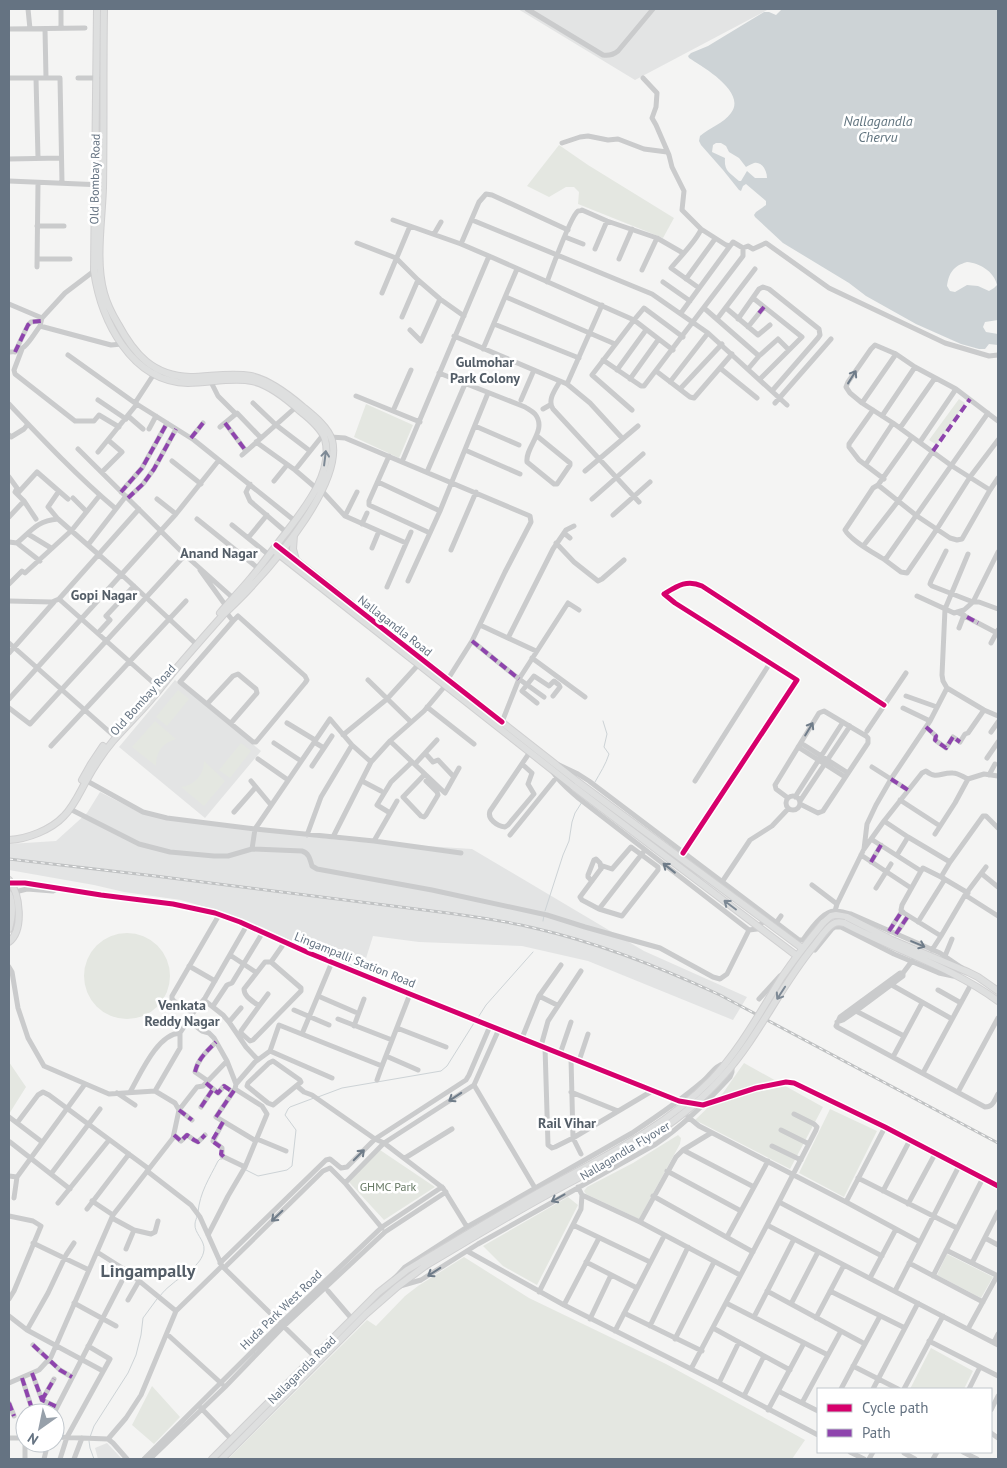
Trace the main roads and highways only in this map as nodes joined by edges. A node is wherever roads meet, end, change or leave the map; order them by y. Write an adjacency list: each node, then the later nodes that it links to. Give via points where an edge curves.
1 (97, 9): 3 (main road, Old Bombay Road)
2 (104, 9): 3 (main road, Old Bombay Road)
3 (99, 185): 4 (main road, Old Bombay Road, via 101,282); 4 (main road, Old Bombay Road, via 94,271 102,306)
4 (124, 342): 5 (main road, via 150,365 168,374 190,377 242,375 261,379 299,403); 5 (main road, via 138,364 160,378 178,382 241,380 259,383 296,407)
5 (324, 431): 6 (main road, Old Bombay Road, one-way to 5, via 326,457); 6 (main road, Old Bombay Road, via 331,437 333,458 331,470)
6 (319, 490): 7 (main road, Old Bombay Road); 8 (main road, Old Bombay Road, via 286,532)
7 (295, 532): 8 (main road, Old Bombay Road); 9 (main road, via 292,549)
8 (276, 551): 9 (main road, Nallagandla Road); 10 (main road, Old Bombay Road); 10 (main road, via 253,584); 11 (main road, Nallagandla Road, via 418,665)
9 (297, 562): 11 (main road, Nallagandla Road)
10 (226, 609): 14 (main road, Old Bombay Road, via 112,735 94,758 62,814 25,834); 14 (main road, Old Bombay Road, via 154,697 108,746 60,820 22,838)
11 (446, 682): 12 (main road, Nallagandla Road, via 502,722); 12 (main road, Nallagandla Road, via 530,752)
12 (552, 765): 13 (main road)
13 (576, 784): 19 (main road, bridge); 21 (main road, one-way to 13, bridge)
14 (9, 838)
15 (10, 882): 16 (main road)
16 (12, 893): 17 (main road)
17 (12, 924): 18 (main road, via 12,940)
18 (9, 942)
19 (802, 948): 20 (main road, bridge); 21 (main road, Nallagandla Flyover, bridge); 23 (main road, Nallagandla Flyover, bridge, via 831,916 847,917 892,940 942,957)
20 (809, 952): 22 (main road, Nallagandla Flyover, bridge); 24 (main road, Nallagandla Flyover, bridge, via 832,925 840,922 963,978)
21 (796, 956): 22 (main road, bridge); 25 (main road, Nallagandla Flyover, bridge, via 730,1057 688,1102 637,1139 540,1192)
22 (803, 960): 25 (main road, Nallagandla Flyover, one-way to 25, bridge, via 726,1073 678,1118 640,1145)
23 (998, 991)
24 (998, 1001)
25 (424, 1263): 26 (main road, Nallagandla Flyover)
26 (395, 1284): 27 (main road, Nallagandla Road, via 352,1319); 28 (main road, Nallagandla Road)
27 (212, 1459)
28 (222, 1459)

